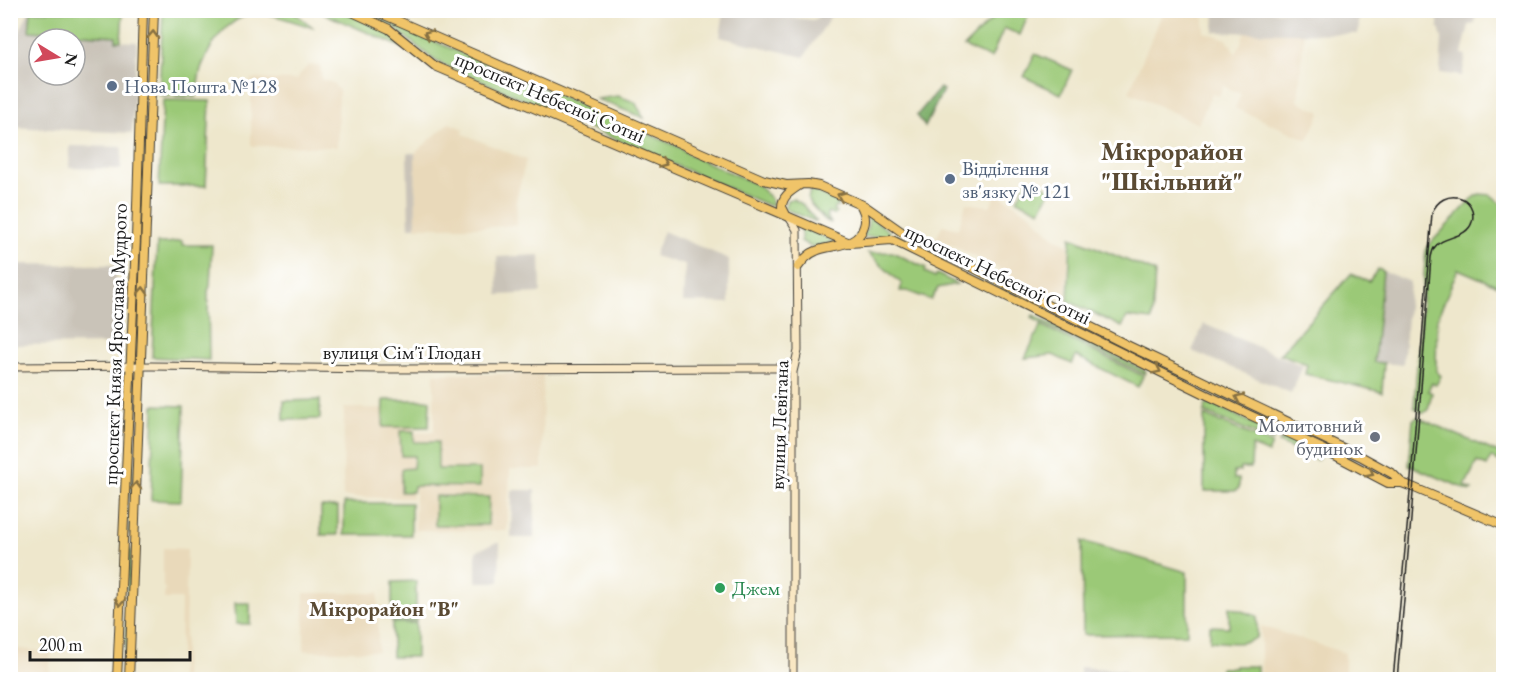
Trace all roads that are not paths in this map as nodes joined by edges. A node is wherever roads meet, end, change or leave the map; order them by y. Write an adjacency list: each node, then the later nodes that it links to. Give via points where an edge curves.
1 (143, 10): 12 (main road, проспект Князя Ярослава Мудрого)
2 (154, 10): 13 (main road, проспект Князя Ярослава Мудрого, one-way to 2)
3 (348, 10): 7 (main road, проспект Небесної Сотні, one-way to 7, via 389,29 435,66)
4 (374, 10): 5 (main road, проспект Небесної Сотні, one-way to 4, via 764,180)
5 (801, 184): 6 (main road, проспект Небесної Сотні, one-way to 5, via 819,186); 7 (main road, вулиця Левітана, via 784,198 782,207)
6 (860, 204): 8 (main road, via 866,221 858,238); 10 (main road, проспект Небесної Сотні, via 902,232)
7 (788, 216): 8 (main road, проспект Небесної Сотні); 9 (street, вулиця Левітана, via 797,230)
8 (850, 243): 9 (main road, via 819,249); 11 (main road, проспект Небесної Сотні, via 892,240)
9 (798, 267): 15 (street, вулиця Левітана, via 798,351)
10 (1129, 346): 11 (main road); 16 (main road, проспект Небесної Сотні, one-way to 10, via 1394,474 1362,457)
11 (1125, 354): 16 (main road, проспект Небесної Сотні, one-way to 16, via 1388,483)
12 (131, 366): 13 (street, вулиця Сім'ї Глодан); 14 (street, вулиця Сім'ї Глодан); 18 (main road, проспект Князя Ярослава Мудрого)
13 (140, 366): 15 (street, вулиця Сім'ї Глодан); 19 (main road, проспект Князя Ярослава Мудрого, one-way to 13)
14 (10, 367)
15 (793, 368): 22 (street, вулиця Левітана)
16 (1402, 483): 17 (main road, проспект Небесної Сотні)
17 (1503, 526)
18 (123, 544): 19 (main road); 20 (main road, проспект Князя Ярослава Мудрого, one-way to 20)
19 (133, 544): 21 (main road, проспект Князя Ярослава Мудрого)
20 (117, 680)
21 (129, 680)
22 (793, 680)

